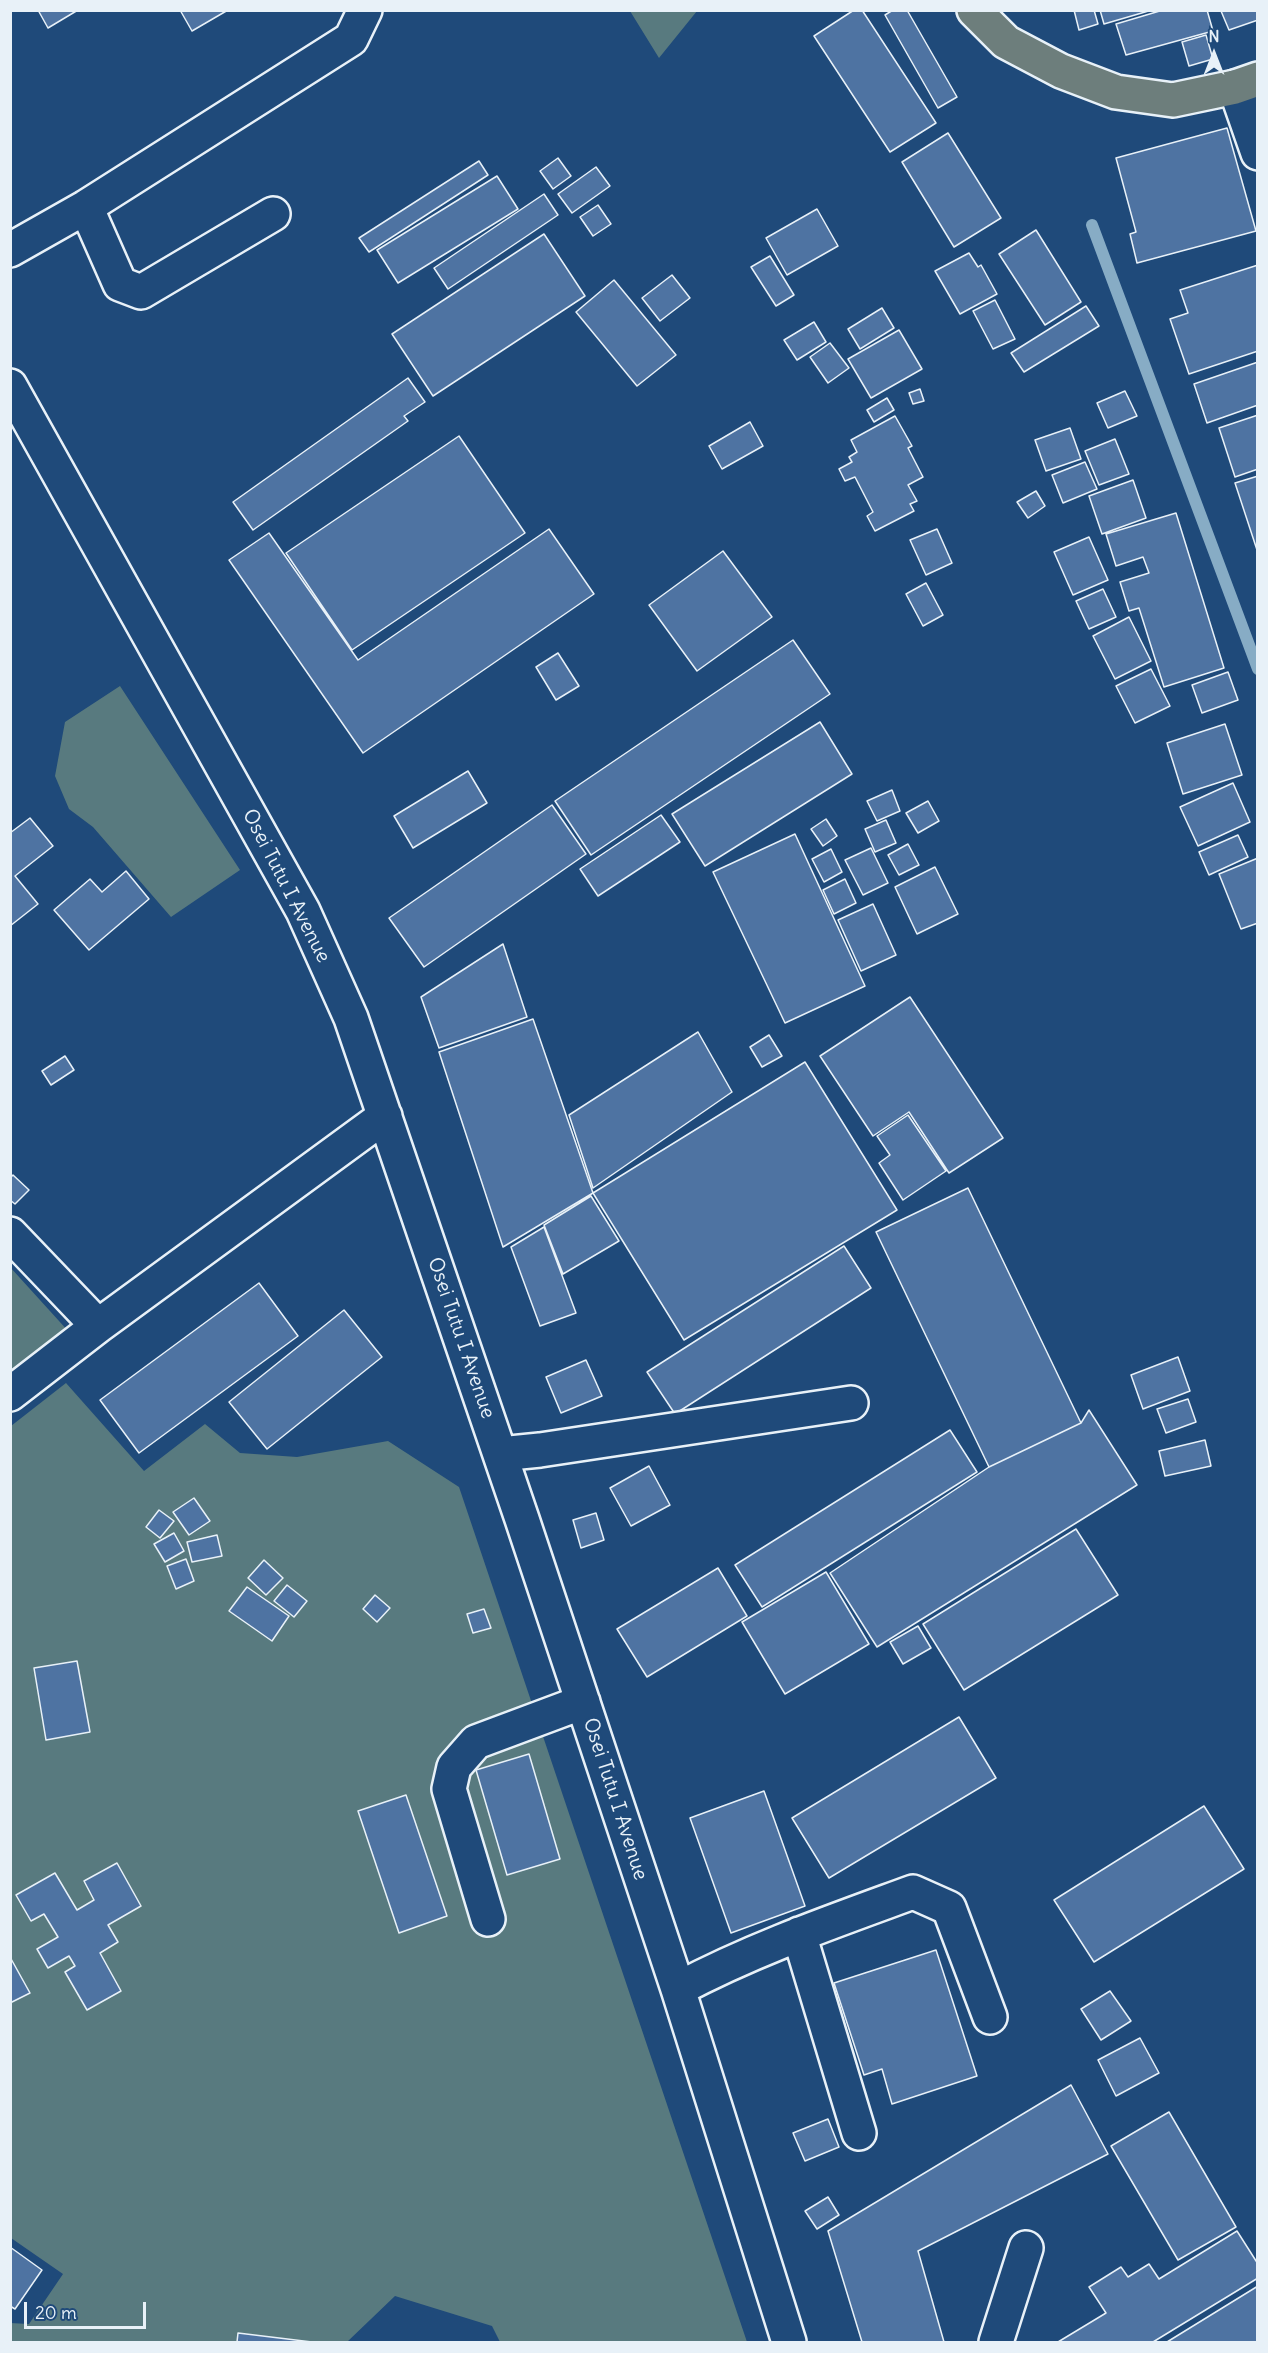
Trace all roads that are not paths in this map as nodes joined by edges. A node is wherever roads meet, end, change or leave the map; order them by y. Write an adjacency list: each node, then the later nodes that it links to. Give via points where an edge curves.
1 (365, 10): 5 (street, via 351,39)
2 (974, 10): 3 (main road, via 1006,42 1060,72 1116,92 1173,100)
3 (1246, 83): 4 (street)
4 (1257, 153)
5 (86, 207): 6 (street, via 120,284 141,292); 7 (street)
6 (273, 213)
7 (10, 250)
8 (10, 386): 9 (street, Osei Tutu I Avenue, via 303,911 351,1018)
9 (385, 1116): 11 (street); 14 (street, Osei Tutu I Avenue)
10 (10, 1234): 11 (street)
11 (98, 1326): 12 (street)
12 (10, 1394)
13 (851, 1403): 14 (street)
14 (500, 1454): 15 (street, Osei Tutu I Avenue)
15 (583, 1702): 16 (street, via 476,1742 453,1767 449,1789); 18 (street, Osei Tutu I Avenue)
16 (489, 1919)
17 (799, 1934): 18 (street); 19 (street, via 913,1892 950,1908); 20 (street)
18 (678, 1989): 22 (street, Osei Tutu I Avenue)
19 (990, 2017)
20 (859, 2133)
21 (1026, 2248): 23 (street)
22 (789, 2343)
23 (996, 2343)

